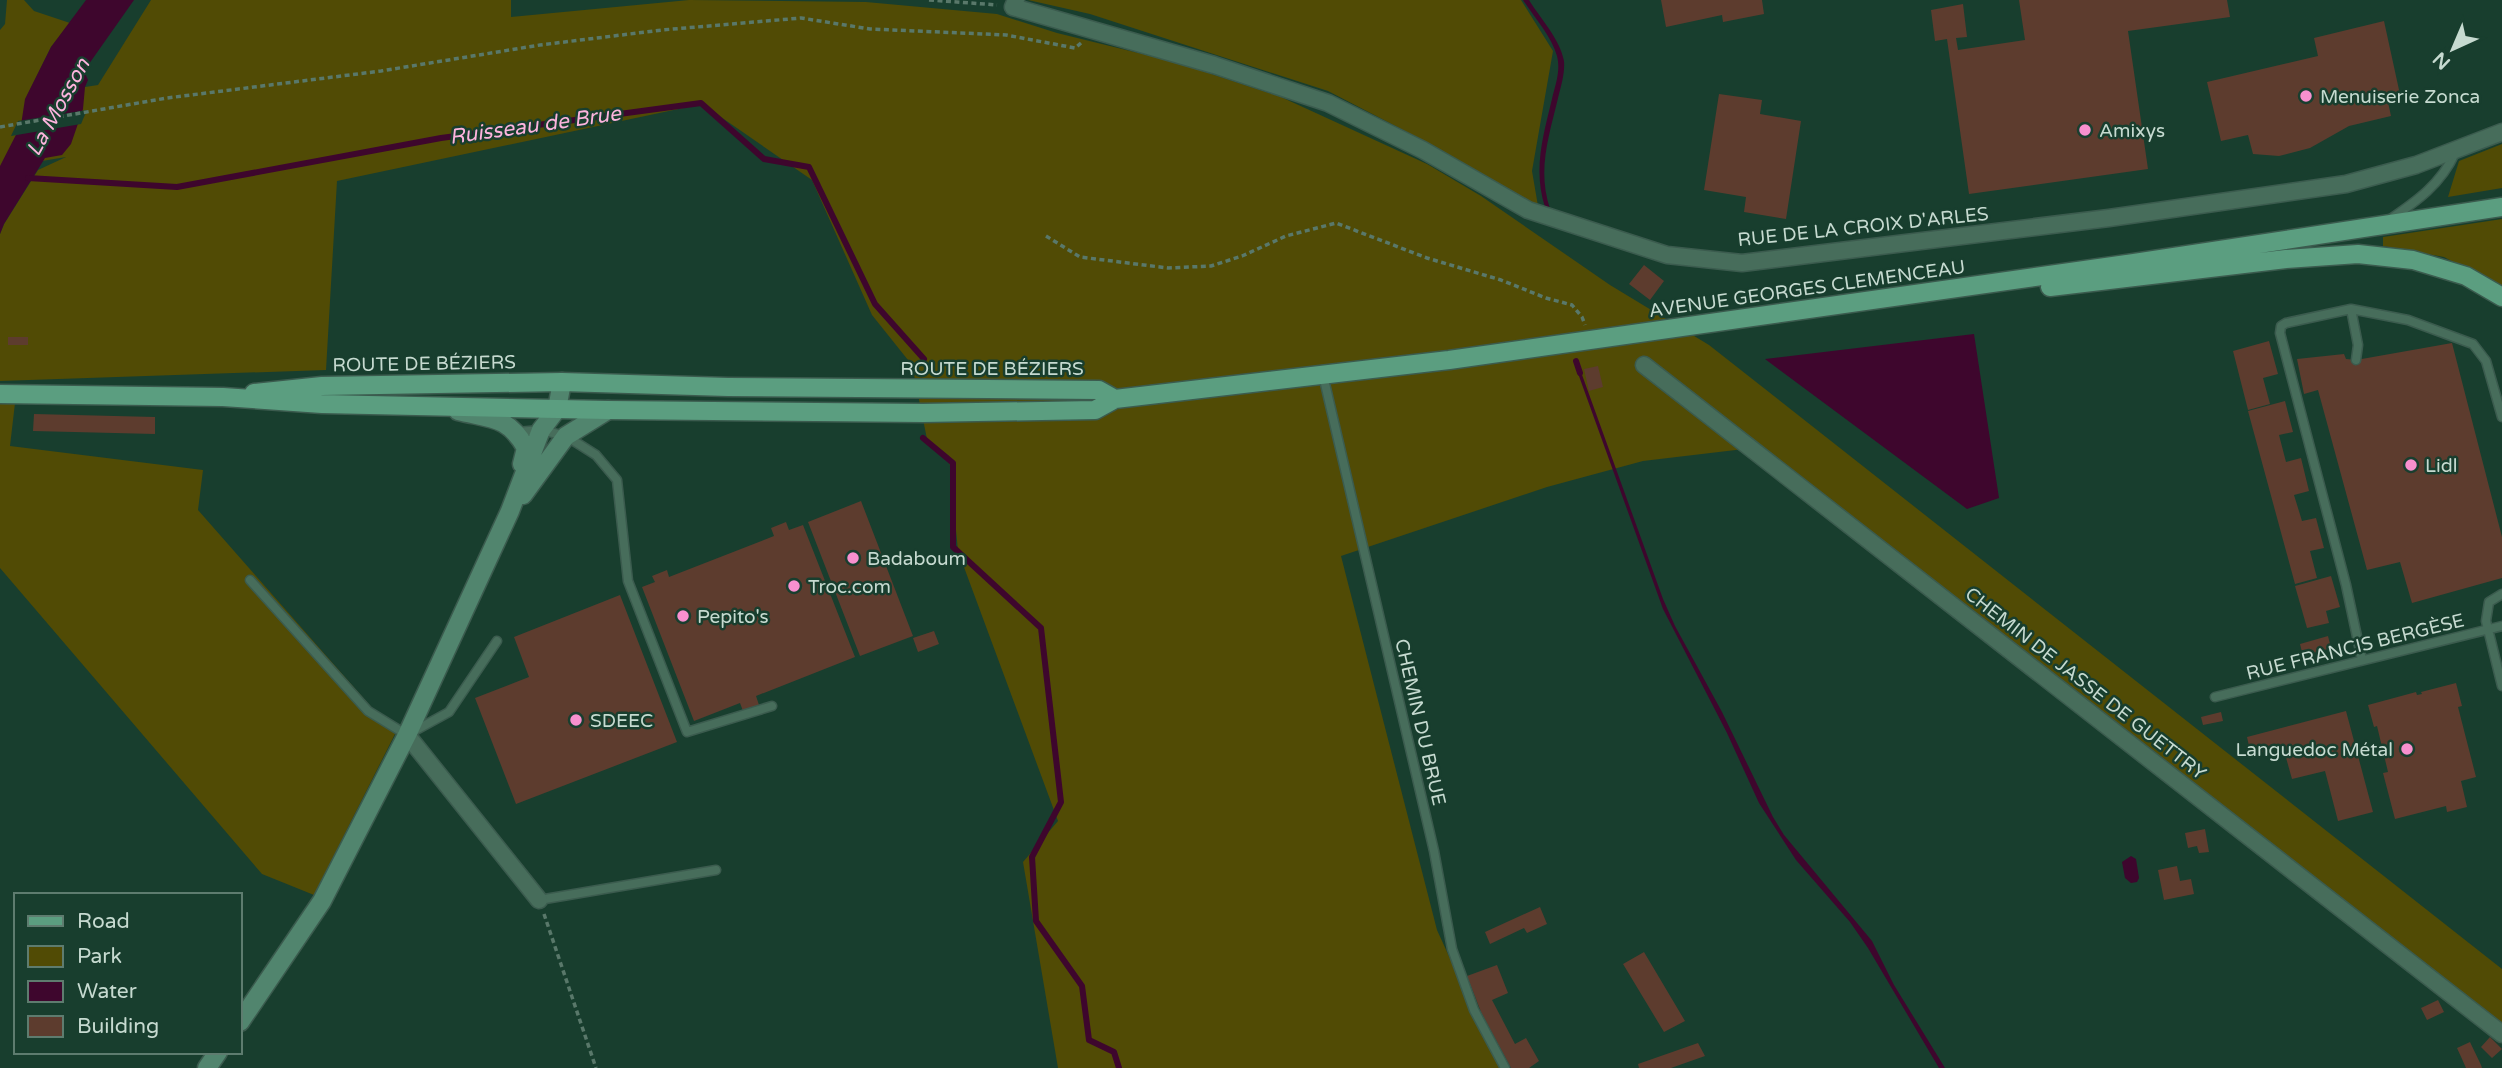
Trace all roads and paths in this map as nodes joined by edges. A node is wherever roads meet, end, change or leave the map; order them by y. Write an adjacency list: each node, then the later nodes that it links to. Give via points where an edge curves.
1 (929, 0): 2 (path)
2 (1013, 2): 3 (street, RUE DE LA CROIX D'ARLES)
3 (1097, 31): 4 (path, via 1075,48 1006,35 870,29 801,18 662,30); 6 (street, RUE DE LA CROIX D'ARLES, via 1328,103 1528,210 1667,255 1742,264 2346,184)
4 (0, 127)
5 (2502, 132): 6 (street, RUE DE LA CROIX D'ARLES)
6 (2456, 150): 8 (lane, via 2427,193)
7 (2502, 208): 8 (main road, AVENUE GEORGES CLEMENCEAU)
8 (2381, 225): 10 (main road, AVENUE GEORGES CLEMENCEAU)
9 (1046, 236): 13 (path, via 1080,257 1168,268 1211,267 1286,236 1336,223 1572,305)
10 (1892, 297): 11 (main road, via 2050,286 2358,254 2413,260 2466,276); 13 (main road, AVENUE GEORGES CLEMENCEAU)
11 (2502, 297)
12 (2351, 309): 14 (lane); 18 (lane, via 2408,320 2473,344 2486,361); 36 (lane, via 2286,323 2280,333)
13 (1591, 340): 16 (main road, AVENUE GEORGES CLEMENCEAU)
14 (2356, 359)
15 (1644, 365): 44 (street, CHEMIN DE JASSE DE GUETTRY)
16 (1324, 375): 21 (main road, AVENUE GEORGES CLEMENCEAU); 46 (lane, CHEMIN DU BRUE, via 1452,948 1474,1010)
17 (562, 382): 20 (main road, ROUTE DE BÉZIERS, via 321,386); 21 (main road, ROUTE DE BÉZIERS, via 1099,390); 24 (street)
18 (2494, 390): 22 (lane); 26 (lane)
19 (0, 394): 20 (main road, ROUTE DE BÉZIERS)
20 (223, 397): 23 (main road, ROUTE DE BÉZIERS)
21 (1115, 399): 25 (main road, ROUTE DE BÉZIERS, via 1095,410)
22 (2502, 400)
23 (438, 406): 24 (main road, ROUTE DE BÉZIERS); 28 (street, via 506,422)
24 (557, 409): 25 (main road, ROUTE DE BÉZIERS); 27 (street); 29 (street)
25 (608, 410): 29 (street)
26 (2502, 418)
27 (541, 430): 28 (lane); 29 (lane); 30 (street)
28 (517, 432): 30 (street, via 526,448)
29 (566, 436): 30 (street); 39 (lane, via 596,455 618,480 628,581 687,732)
30 (510, 511): 40 (street)
31 (250, 580): 40 (lane, via 368,711)
32 (2502, 594): 34 (lane, via 2489,602)
33 (2502, 626): 34 (lane, RUE FRANCIS BERGÈSE)
34 (2488, 630): 36 (lane, RUE FRANCIS BERGÈSE); 37 (lane)
35 (497, 641): 40 (lane, via 449,712)
36 (2362, 660): 38 (lane, RUE FRANCIS BERGÈSE)
37 (2502, 686)
38 (2215, 697)
39 (772, 706)
40 (407, 735): 42 (street); 43 (street, via 322,901)
41 (716, 870): 42 (lane)
42 (539, 900): 45 (path)
43 (242, 1019)
44 (2502, 1034)
45 (596, 1068)
46 (1505, 1068)

